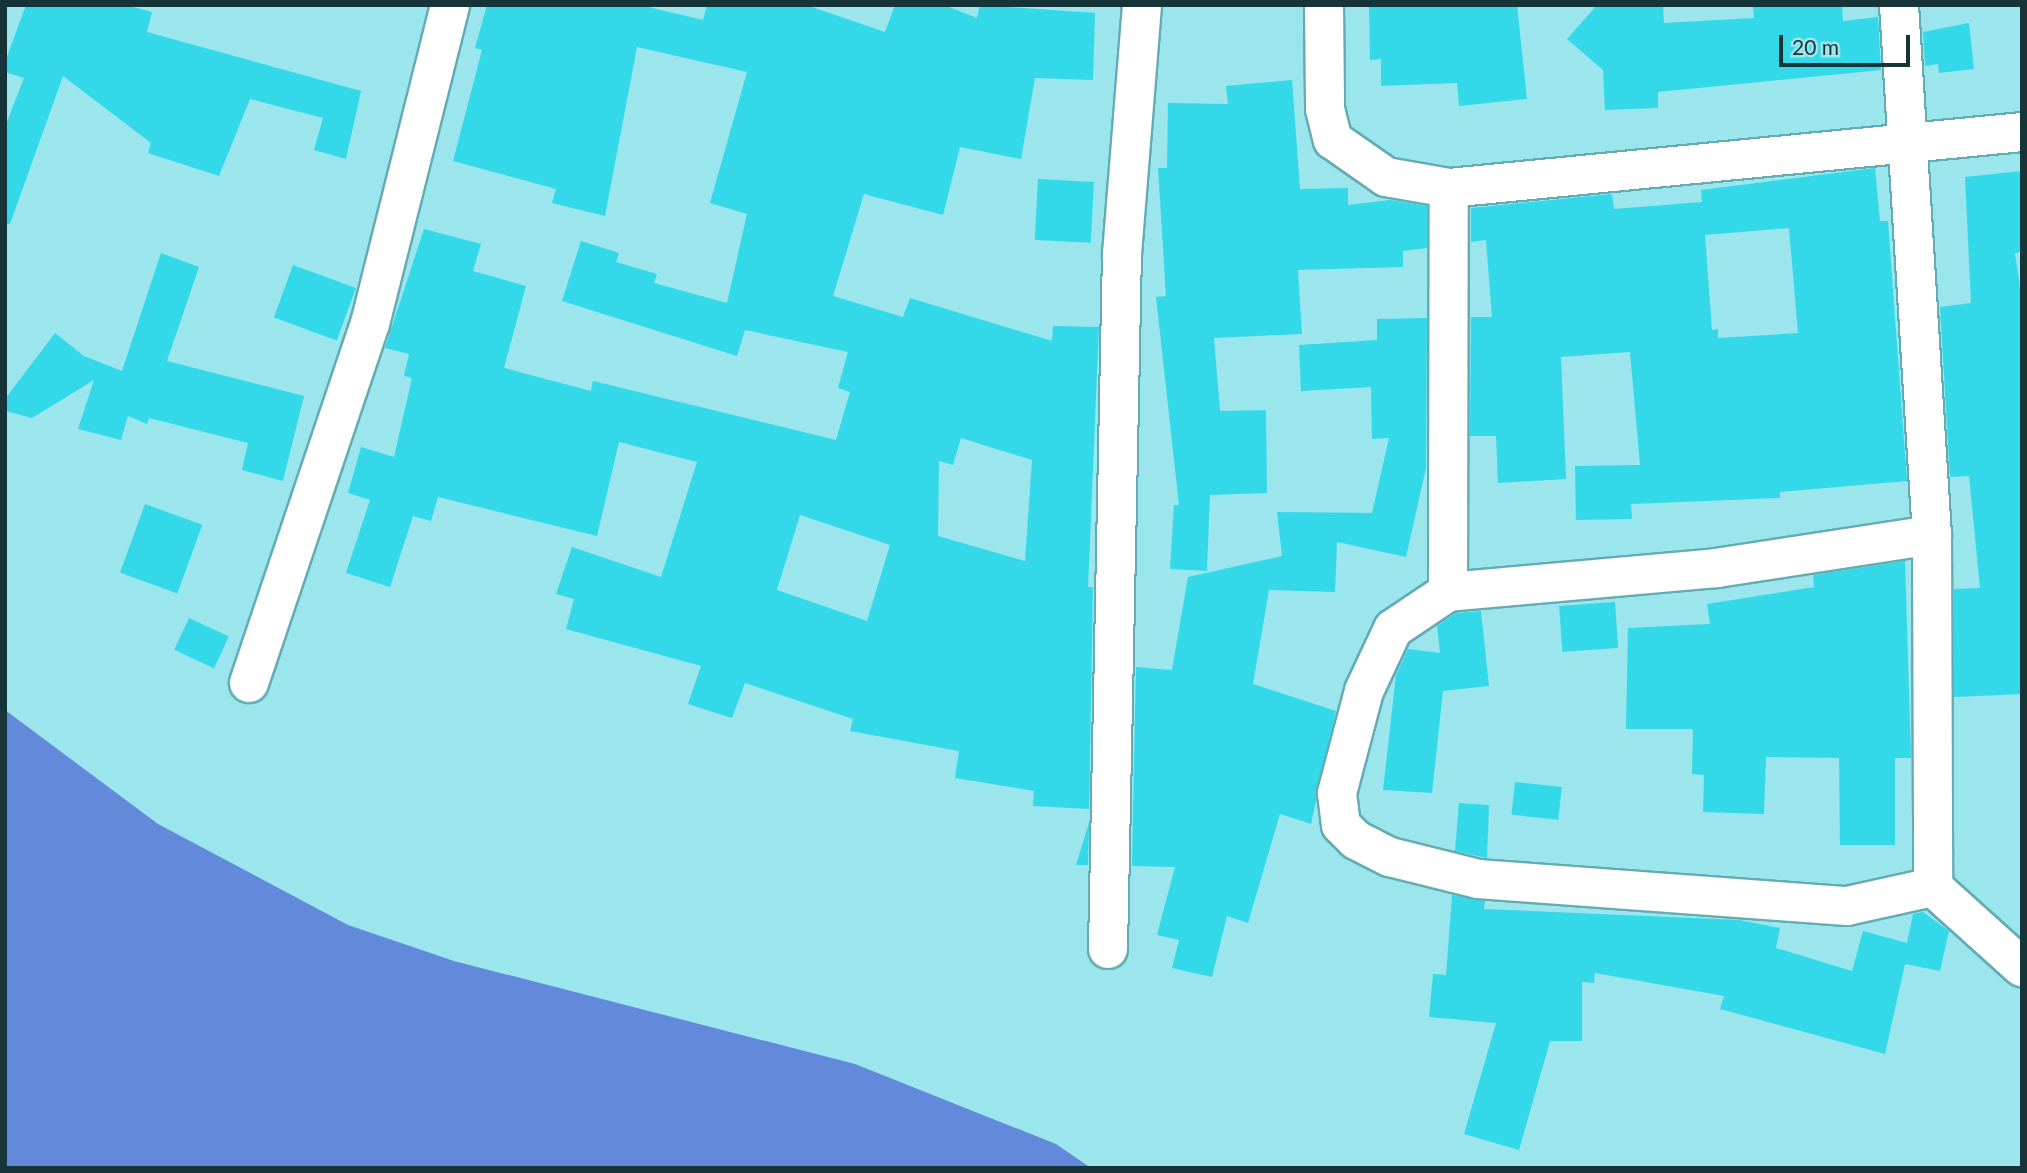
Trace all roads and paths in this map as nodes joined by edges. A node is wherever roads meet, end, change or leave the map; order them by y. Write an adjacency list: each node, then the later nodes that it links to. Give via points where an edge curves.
1 (450, 5): 10 (street, via 370,324)
2 (1142, 5): 12 (street, via 1122,254)
3 (1324, 5): 7 (street, via 1325,108 1333,140 1361,166 1386,177)
4 (1899, 5): 6 (street)
5 (2022, 132): 6 (street)
6 (1910, 138): 7 (street); 8 (street)
7 (1449, 188): 9 (street)
8 (1932, 535): 9 (street, via 1717,568); 11 (street)
9 (1448, 592): 11 (street, via 1393,629 1364,691 1337,793 1341,825 1356,840 1390,857 1478,879 1847,906)
10 (249, 683)
11 (1933, 887): 13 (street)
12 (1108, 949)
13 (2022, 967)

